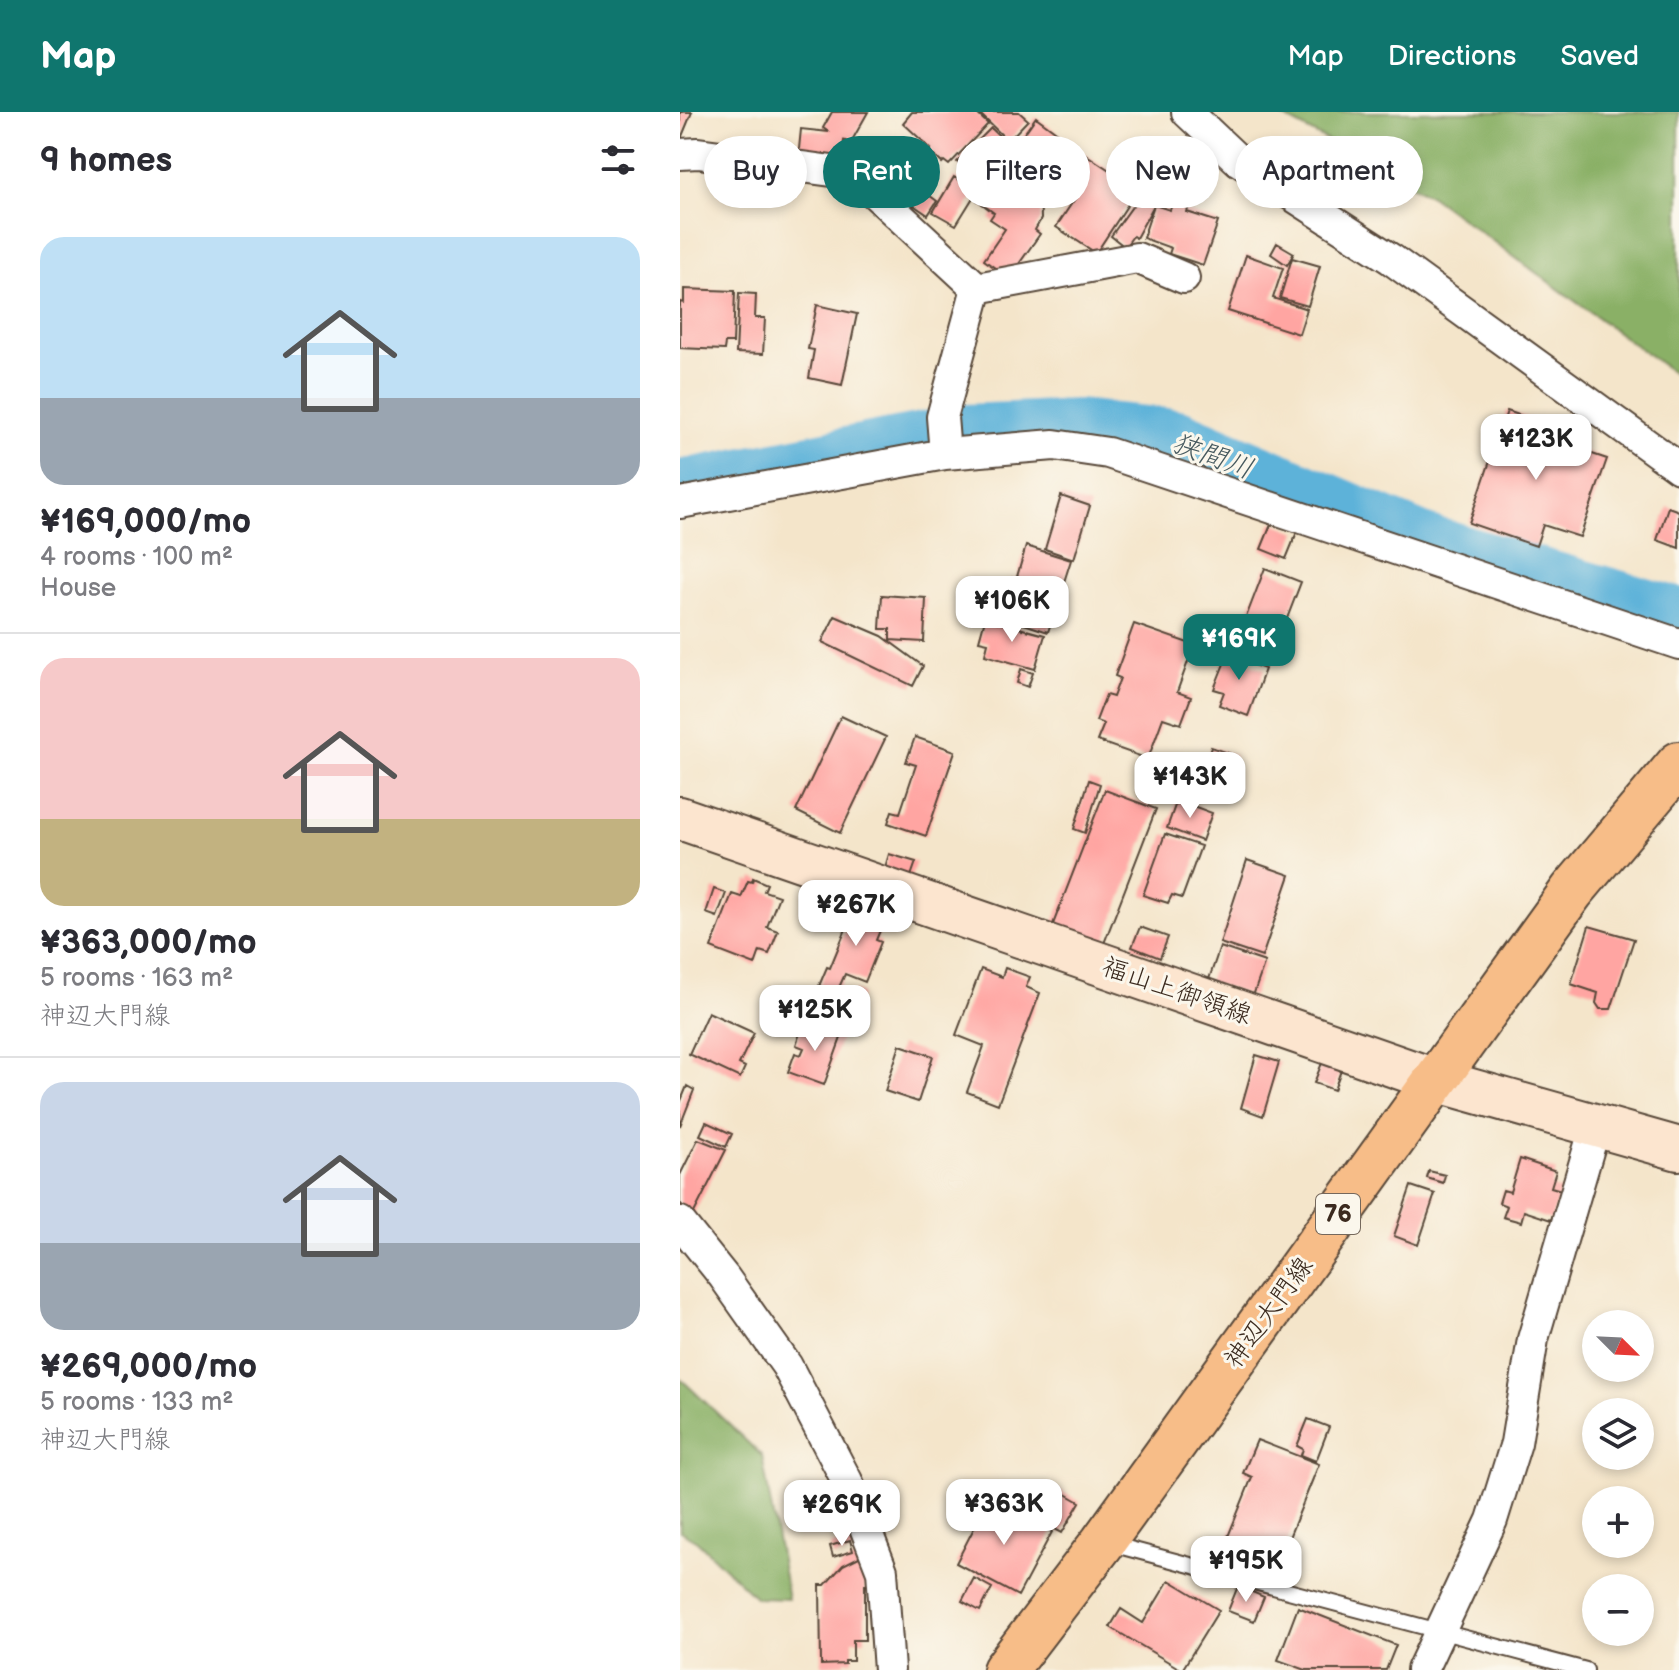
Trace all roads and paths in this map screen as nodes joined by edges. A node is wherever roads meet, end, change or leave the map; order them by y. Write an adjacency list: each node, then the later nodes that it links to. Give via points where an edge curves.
1 (1187, 112): 6 (street, via 1239,161 1391,259)
2 (680, 154): 4 (street, via 854,174)
3 (1184, 278): 4 (street, via 1137,258)
4 (977, 288): 5 (street, via 942,417)
5 (945, 454): 7 (street); 8 (street, via 1054,445 1108,453)
6 (1679, 468)
7 (680, 503)
8 (1679, 644)
9 (1679, 764): 11 (main road, 神辺大門線 / 76, via 1572,891)
10 (680, 818): 11 (main road, 福山上御領線)
11 (1435, 1080): 12 (main road, 福山上御領線); 15 (main road, 神辺大門線 / 76)
12 (1596, 1124): 13 (main road, 福山上御領線); 16 (street, via 1533,1339 1516,1443 1492,1520)
13 (1679, 1149)
14 (680, 1222): 17 (street, via 787,1366 847,1481 882,1571)
15 (1103, 1542): 16 (lane); 18 (main road, 神辺大門線 / 76)
16 (1439, 1630): 19 (street); 20 (lane)
17 (889, 1670)
18 (1005, 1670)
19 (1422, 1670)
20 (1586, 1670)

